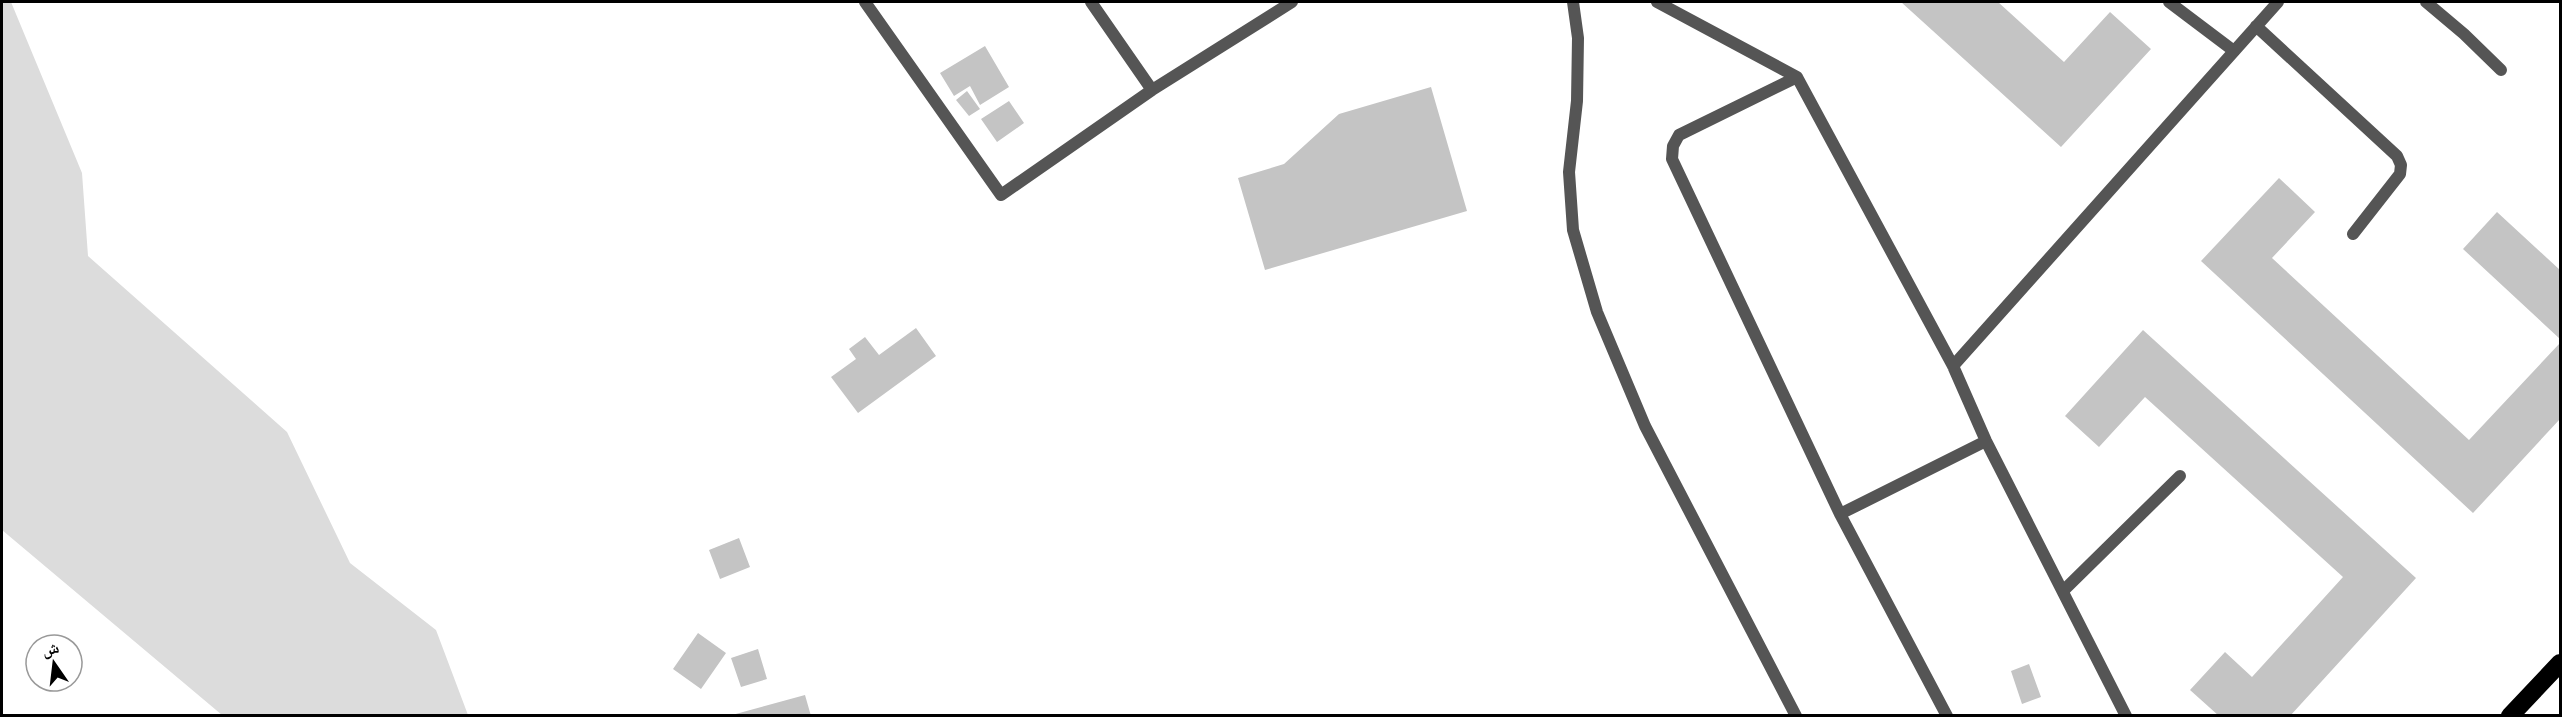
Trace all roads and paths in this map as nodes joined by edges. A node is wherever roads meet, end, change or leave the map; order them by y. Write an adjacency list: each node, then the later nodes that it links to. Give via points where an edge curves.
1 (865, 2): 13 (street, via 1001,195)
2 (1091, 2): 13 (street)
3 (1293, 2): 13 (street)
4 (1573, 2): 21 (street, via 1578,38 1577,101 1569,172 1573,230 1597,312 1645,426)
5 (1657, 2): 12 (street)
6 (2169, 2): 10 (street)
7 (2278, 2): 9 (street)
8 (2426, 2): 11 (street)
9 (2256, 26): 10 (street); 14 (street, via 2397,156 2400,174)
10 (2234, 51): 15 (street)
11 (2501, 70)
12 (1797, 77): 15 (street); 18 (street, via 1679,135 1672,159)
13 (1152, 90)
14 (2353, 234)
15 (1953, 366): 16 (street)
16 (1986, 441): 18 (street); 19 (street)
17 (2180, 476): 19 (street)
18 (1840, 514): 22 (street)
19 (2063, 591): 23 (street)
20 (2560, 663): 24 (highway)
21 (1796, 716)
22 (1947, 716)
23 (2126, 716)
24 (2510, 716)

